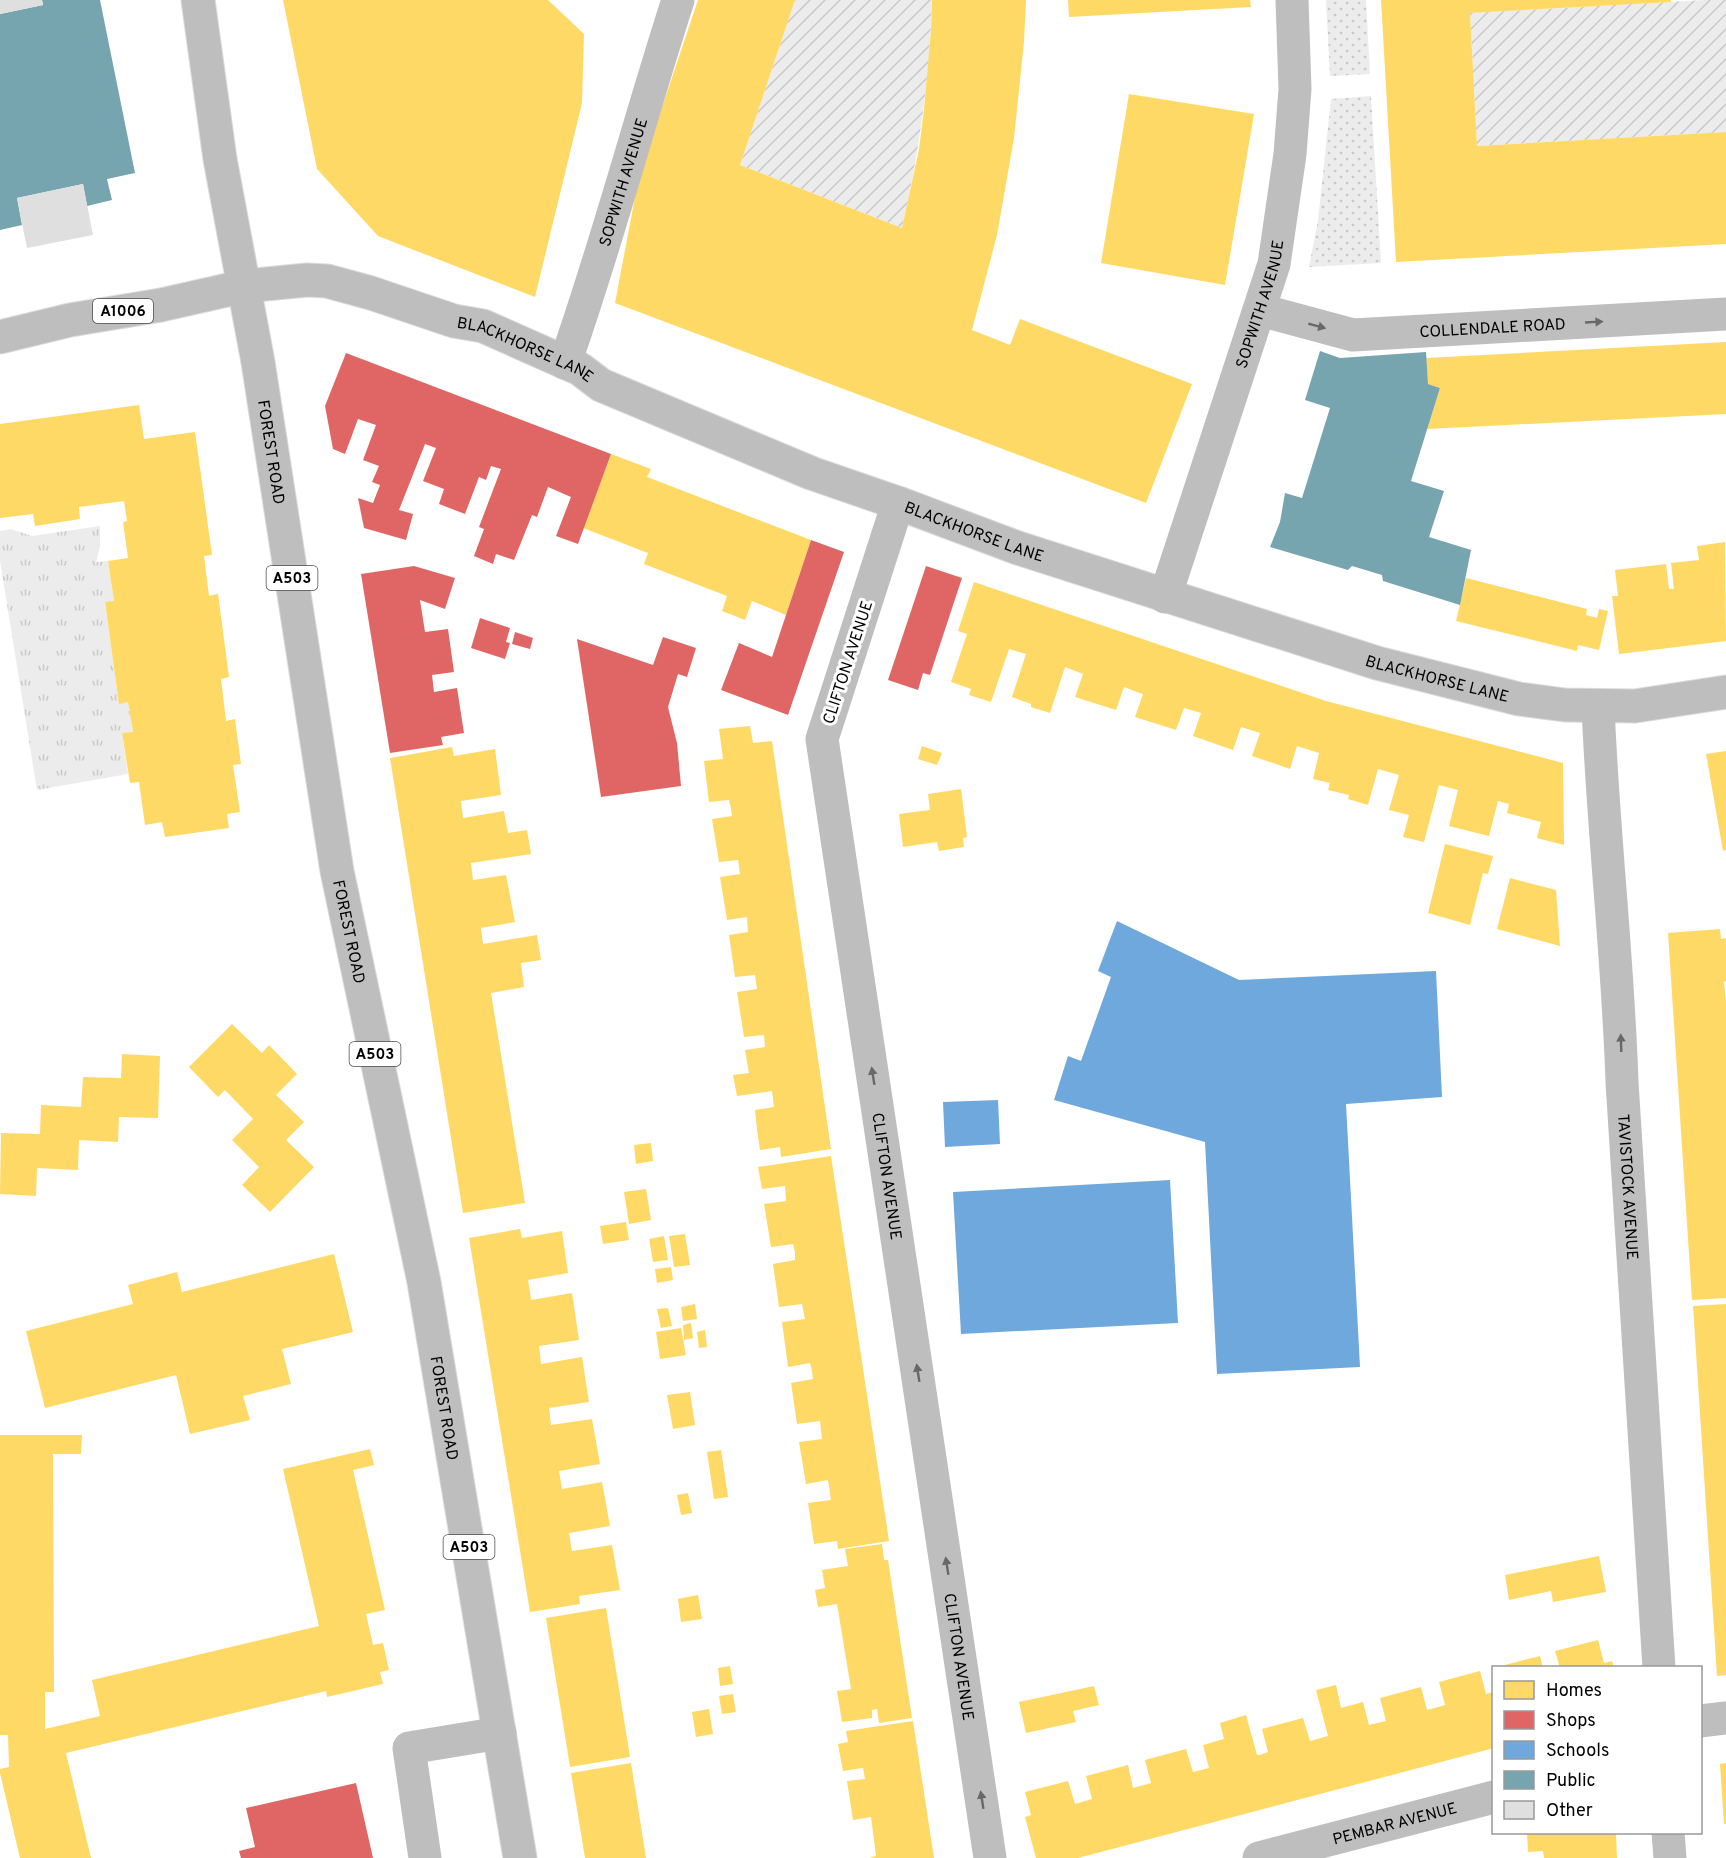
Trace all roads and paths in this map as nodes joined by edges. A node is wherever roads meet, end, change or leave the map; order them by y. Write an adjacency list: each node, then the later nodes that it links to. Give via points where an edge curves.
1 (198, 0): 4 (street, FOREST ROAD / A503, via 225,189)
2 (678, 0): 8 (street, SOPWITH AVENUE)
3 (1293, 0): 5 (street, SOPWITH AVENUE, via 1295,89 1290,154 1274,264)
4 (245, 286): 7 (street, A1006); 8 (street, BLACKHORSE LANE, via 307,280 343,285 454,321 483,326); 16 (street, FOREST ROAD / A503, via 337,871 424,1282)
5 (1260, 310): 6 (street, COLLENDALE ROAD, one-way to 6, via 1353,335); 10 (street, SOPWITH AVENUE)
6 (1726, 314)
7 (0, 336)
8 (565, 363): 9 (street, BLACKHORSE LANE, via 601,385 811,473)
9 (898, 503): 10 (street, BLACKHORSE LANE); 21 (street, CLIFTON AVENUE, one-way to 9, via 822,739)
10 (1165, 597): 12 (street, BLACKHORSE LANE, via 1377,663 1519,699)
11 (1726, 692): 12 (street, BLACKHORSE LANE, via 1635,706)
12 (1598, 706): 13 (street, TAVISTOCK AVENUE, one-way to 12, via 1620,1004)
13 (1659, 1666)
14 (1726, 1718): 15 (street)
15 (1702, 1721)
16 (500, 1733): 19 (street, via 409,1748); 20 (street, FOREST ROAD / A503)
17 (1492, 1798): 22 (street, PEMBAR AVENUE)
18 (1668, 1834): 23 (street)
19 (425, 1858)
20 (520, 1858)
21 (990, 1858)
22 (1259, 1858)
23 (1670, 1858)

